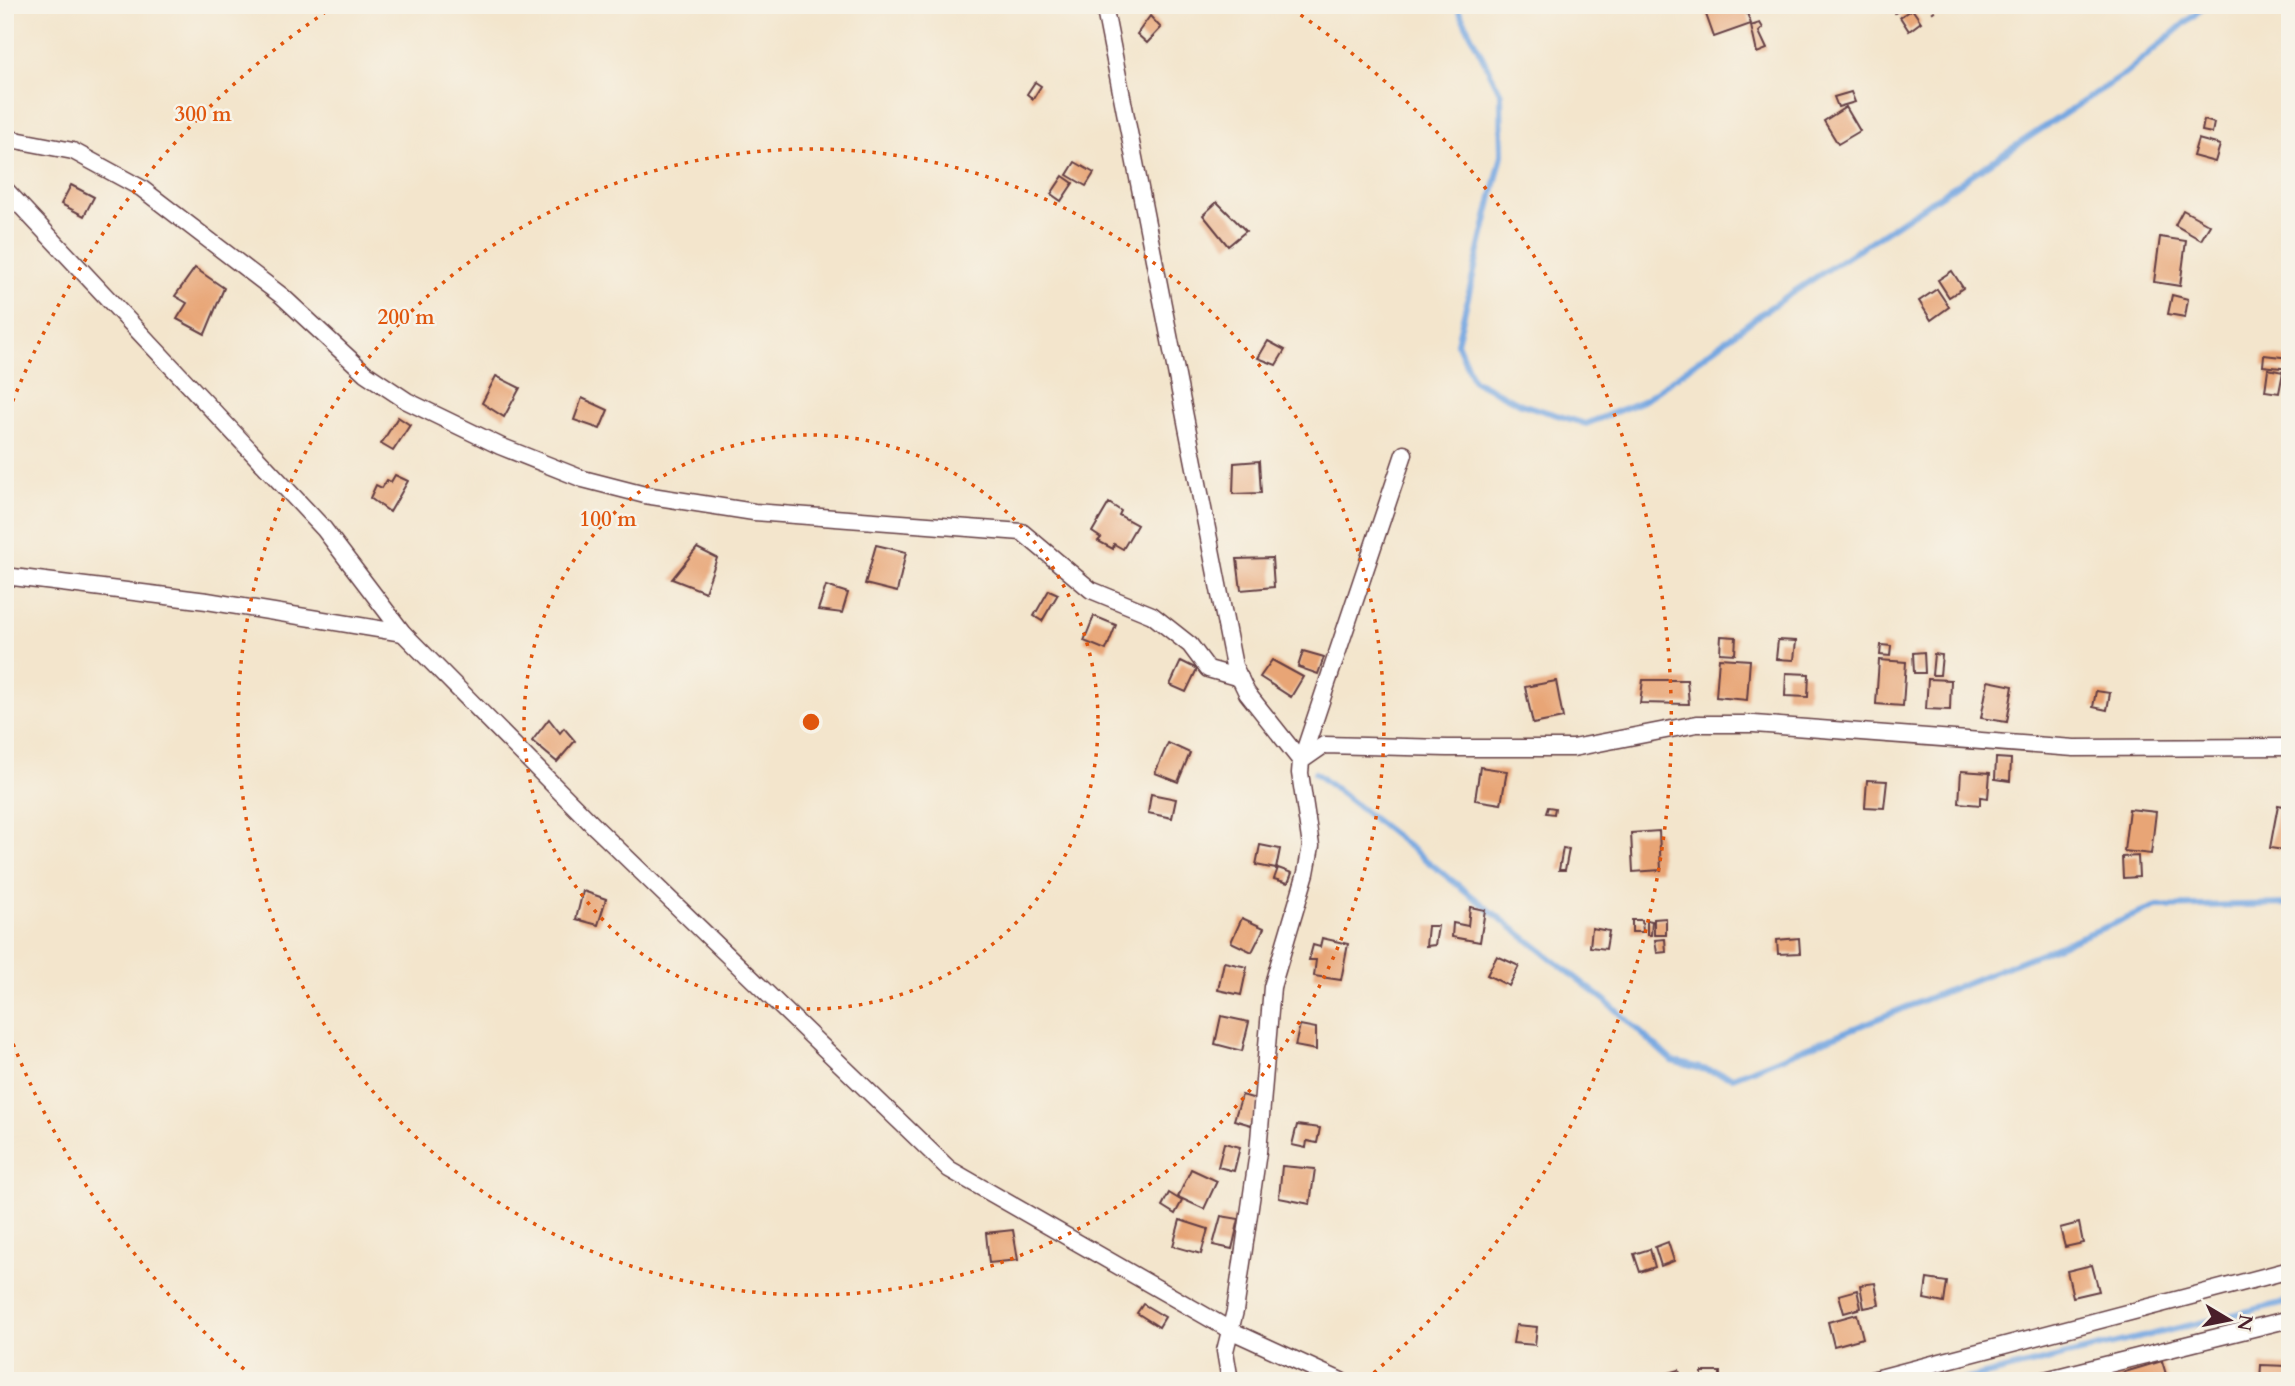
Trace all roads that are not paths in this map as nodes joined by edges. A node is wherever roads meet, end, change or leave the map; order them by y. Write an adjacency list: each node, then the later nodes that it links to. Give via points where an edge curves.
1 (1104, 5): 7 (street, via 1231,652)
2 (5, 138): 7 (street, via 73,151 141,188 282,296 365,373 407,401 500,446 583,479 645,495 754,512 1022,532 1091,590 1152,615 1189,645 1208,669)
3 (5, 189): 6 (street, via 324,529)
4 (1404, 454): 9 (street)
5 (5, 576): 6 (street, via 207,601)
6 (403, 633): 12 (street, via 625,857 949,1169)
7 (1240, 678): 9 (street)
8 (2290, 747): 9 (street, via 2074,748 1835,729 1697,724 1573,748 1324,745)
9 (1301, 761): 12 (street, via 1311,846 1272,988 1258,1152)
10 (2290, 1270): 15 (street)
11 (2290, 1319): 16 (street)
12 (1230, 1330): 13 (street, via 1225,1351); 14 (street)
13 (1230, 1381)
14 (1341, 1381)
15 (1868, 1381)
16 (2041, 1381)

